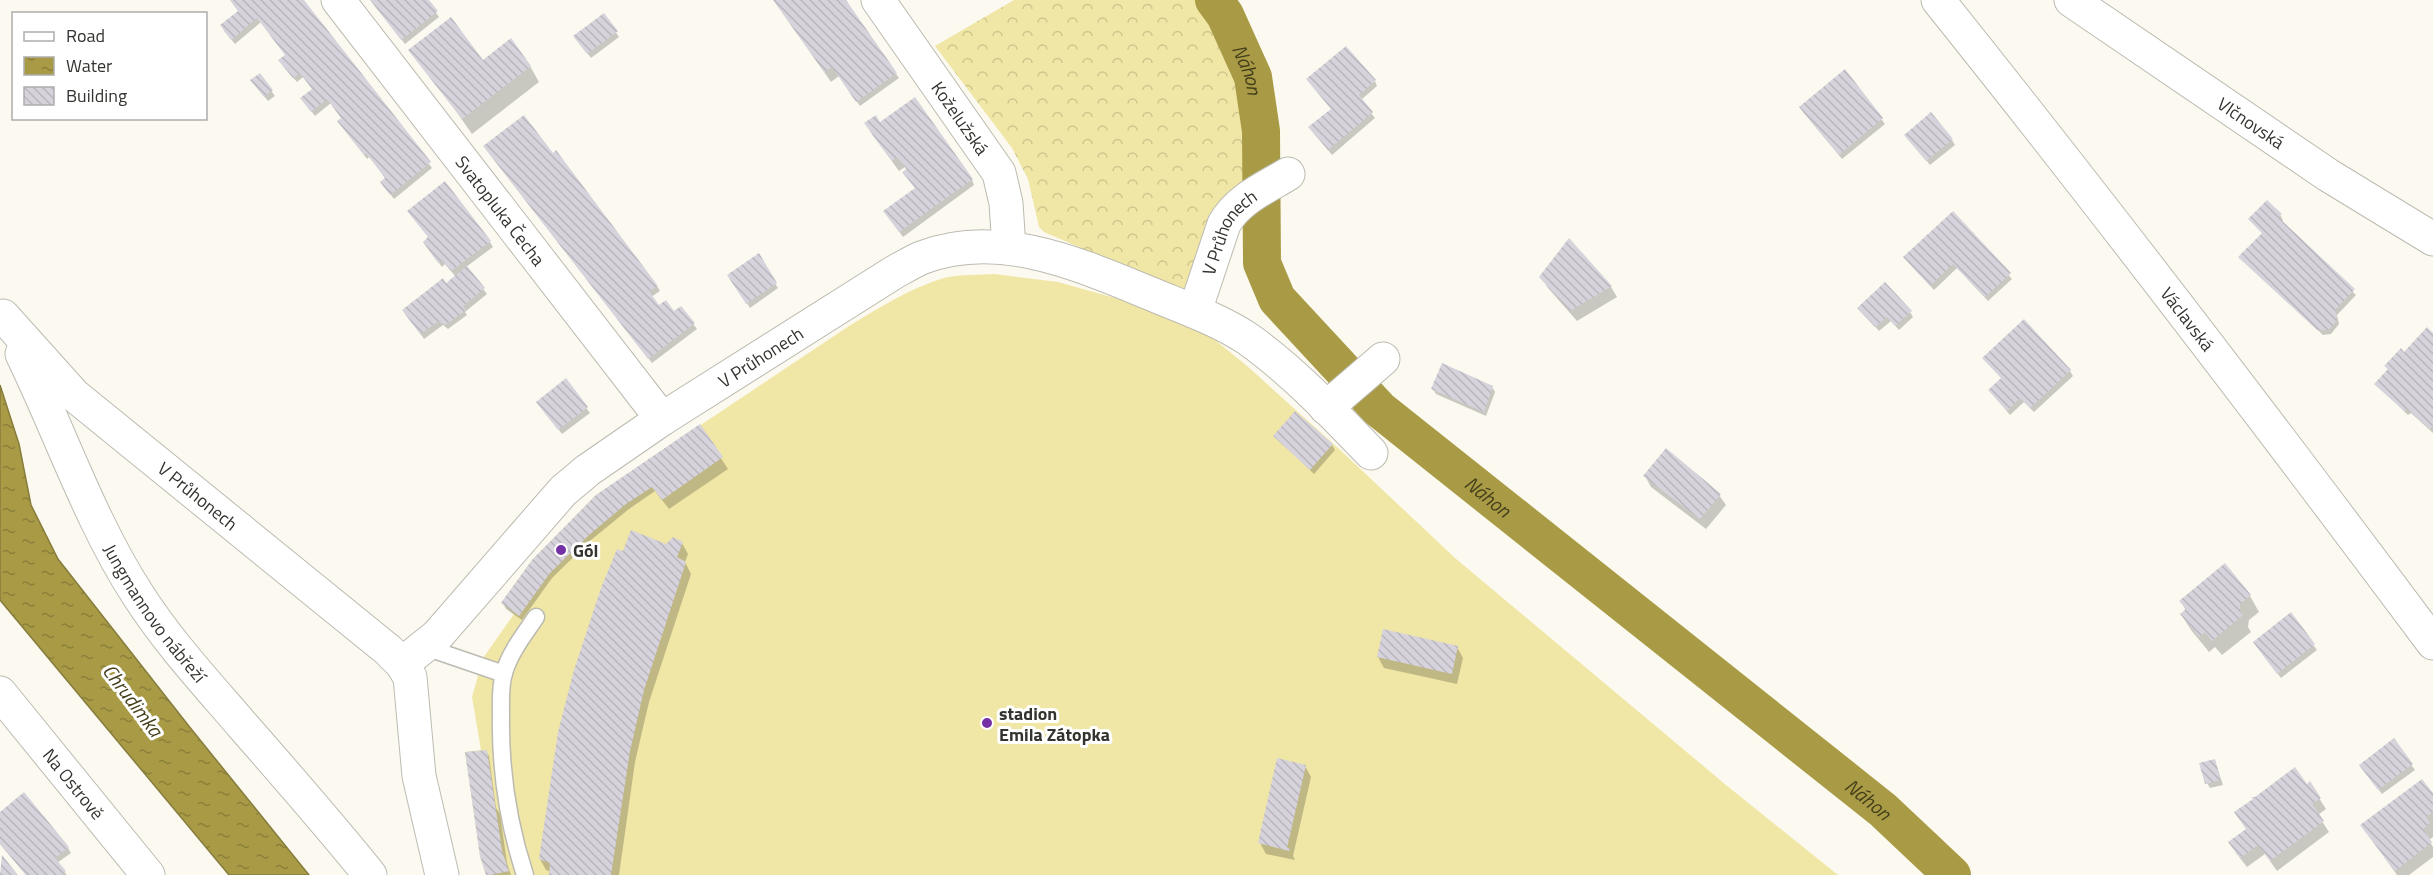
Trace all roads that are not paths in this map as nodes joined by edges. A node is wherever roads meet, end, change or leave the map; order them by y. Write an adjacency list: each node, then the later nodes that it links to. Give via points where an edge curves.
1 (338, 0): 12 (street, Svatopluka Čecha)
2 (878, 0): 7 (street, Koželužská, via 999,174 1006,203)
3 (1938, 0): 15 (street, Václavská, via 2266,420)
4 (2071, 0): 6 (street, Vlčnovská, via 2328,175)
5 (1288, 174): 8 (street, V Průhonech, via 1242,202 1230,214)
6 (2433, 239)
7 (1009, 248): 8 (street, V Průhonech, via 1091,270); 12 (street, V Průhonech, via 975,247 921,258)
8 (1195, 311): 11 (street, V Průhonech, via 1246,339)
9 (1, 315): 16 (street, V Průhonech, via 74,395 388,650); 20 (street, Jungmannovo nábřeží, via 137,594 207,685)
10 (1383, 359): 11 (street)
11 (1334, 400): 13 (street, V Průhonech)
12 (662, 419): 16 (street, V Průhonech, via 562,491 452,620)
13 (1371, 453)
14 (536, 617): 17 (lane)
15 (2433, 643)
16 (413, 655): 17 (lane); 21 (street, V Průhonech, via 410,677 419,776)
17 (504, 674): 22 (lane, via 501,739 505,789)
18 (0, 693): 19 (street, Na Ostrově)
19 (143, 873)
20 (370, 875)
21 (442, 875)
22 (525, 875)

